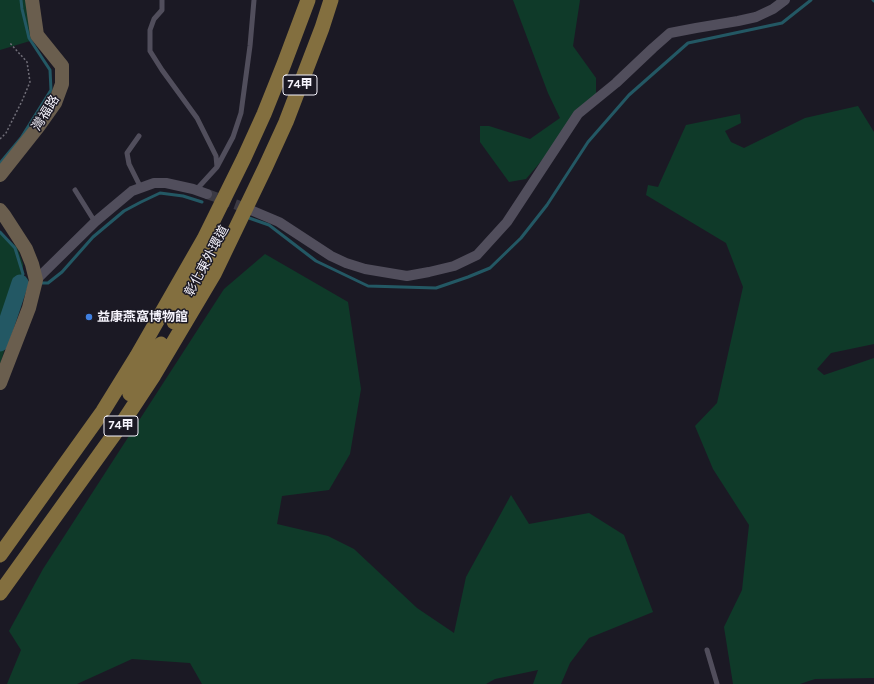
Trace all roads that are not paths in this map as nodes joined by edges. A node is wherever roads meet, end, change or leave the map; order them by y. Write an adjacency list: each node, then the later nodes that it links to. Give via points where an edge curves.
1 (32, 0): 11 (street, 灣福路, via 37,34 62,66 62,84 55,103)
2 (162, 0): 10 (lane, via 162,10 154,19 150,30 150,51 197,118 216,156)
3 (254, 0): 10 (lane, via 241,113 233,137)
4 (300, 0): 21 (main road, 74甲, via 237,155 170,288 136,346 96,406)
5 (308, 0): 22 (main road, 彰化東外環道 / 74甲, via 264,114 204,239 103,411)
6 (322, 0): 23 (main road, 彰化東外環道 / 74甲, via 257,164 217,245 116,418)
7 (331, 0): 24 (main road, 74甲, via 286,122 214,274 123,422)
8 (785, 0): 17 (street, via 756,17 670,33 578,114 507,222 477,255 454,266 407,276 365,269 331,256 279,222)
9 (139, 136): 12 (lane, via 127,153 129,164)
10 (217, 167): 14 (lane)
11 (0, 175)
12 (141, 188): 14 (street, via 154,182 166,182); 18 (street, via 132,191)
13 (75, 190): 18 (lane)
14 (196, 190): 15 (street)
15 (207, 194)
16 (0, 210): 19 (street, via 26,249)
17 (252, 211)
18 (95, 222): 19 (street)
19 (36, 280): 20 (street, via 29,308)
20 (0, 383)
21 (0, 542)
22 (0, 555)
23 (0, 580)
24 (0, 593)
25 (707, 650): 26 (lane)
26 (717, 684)

